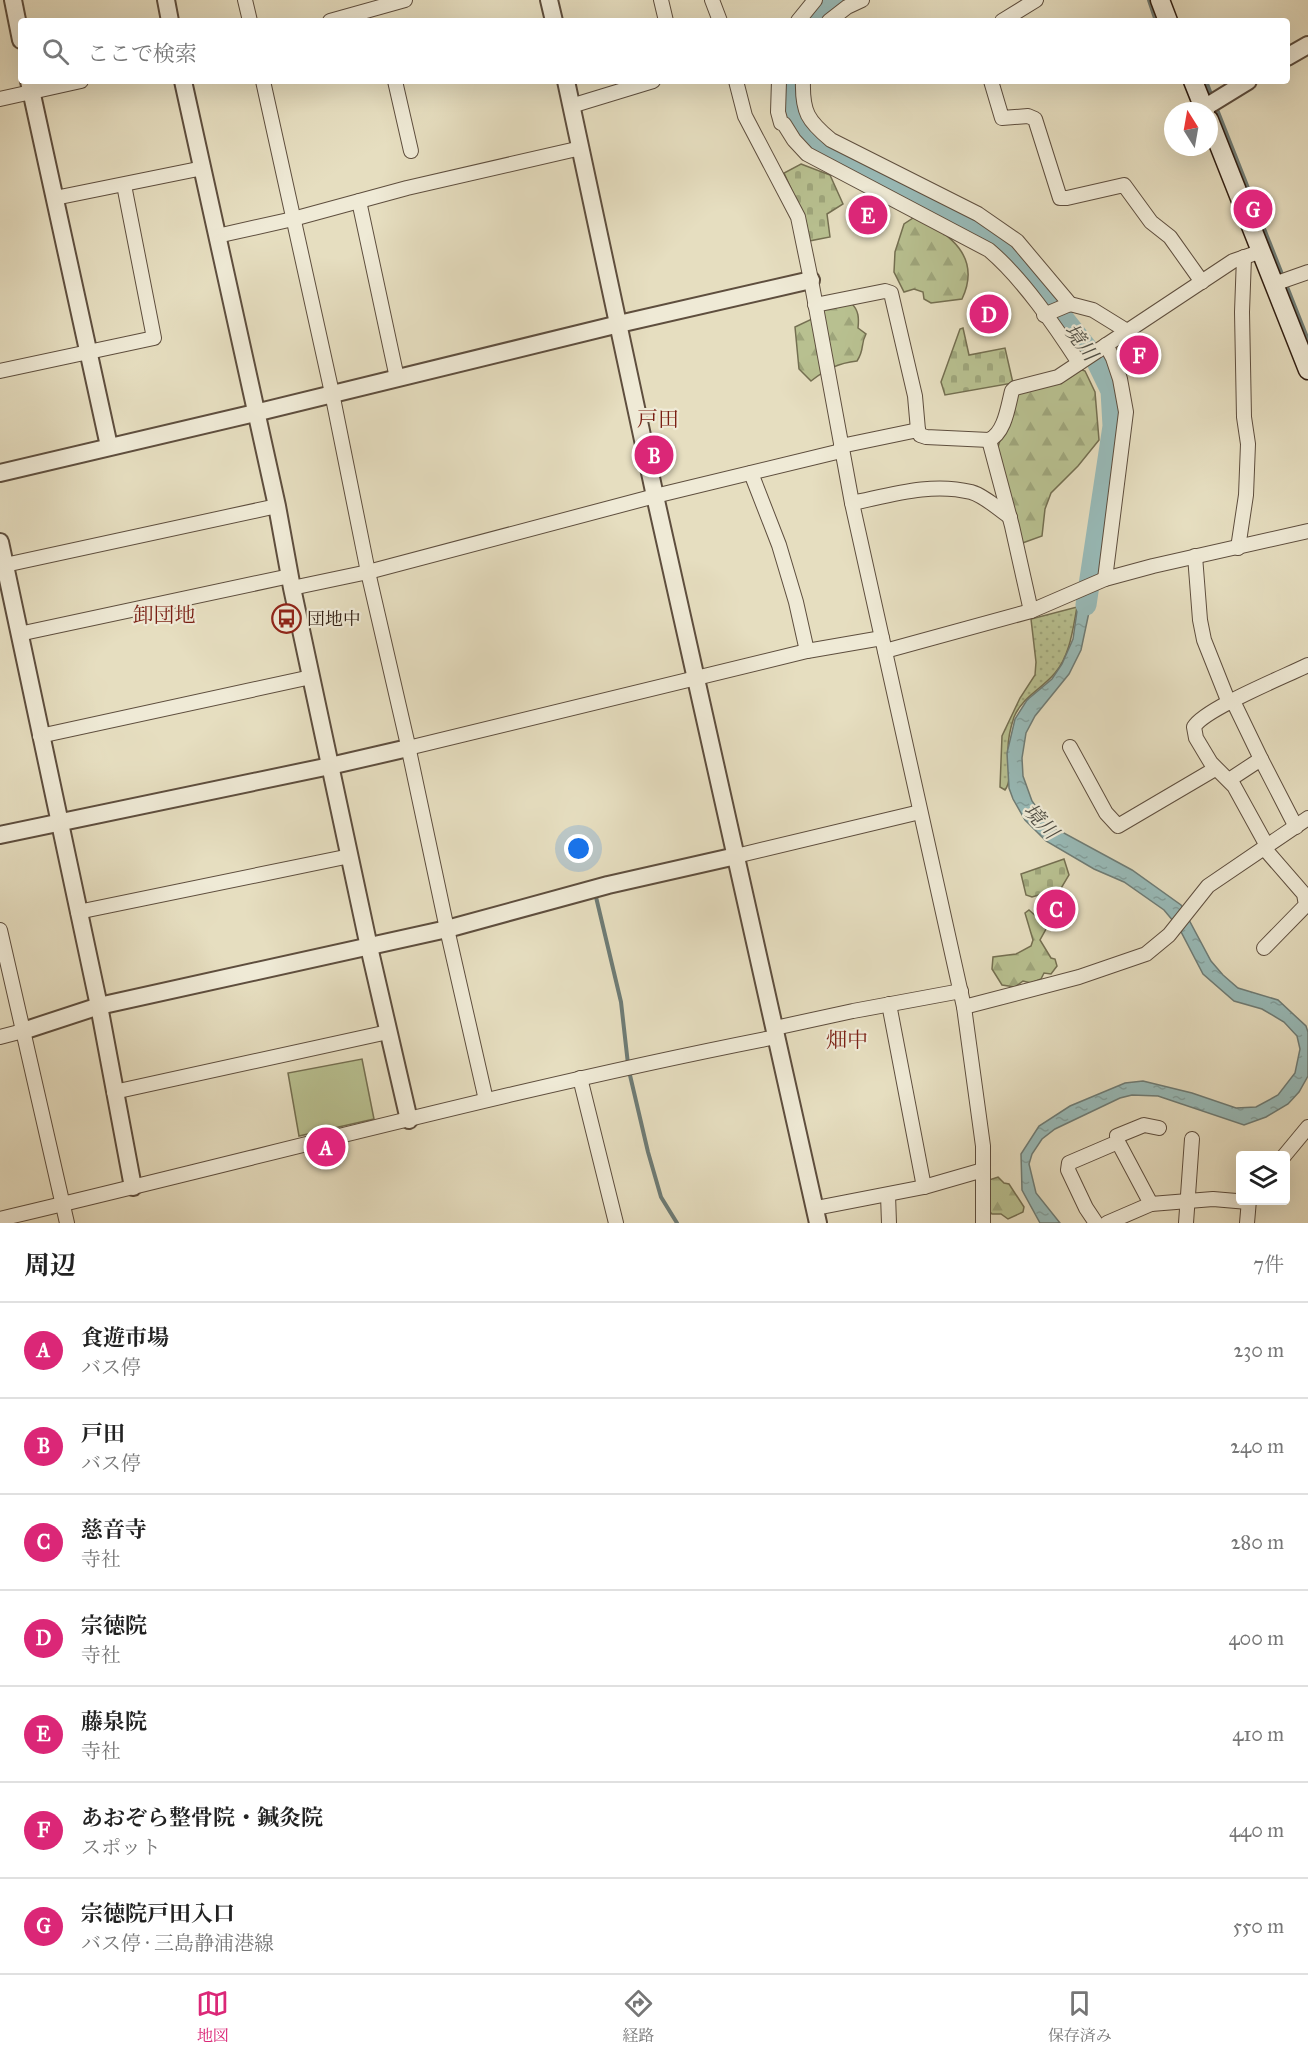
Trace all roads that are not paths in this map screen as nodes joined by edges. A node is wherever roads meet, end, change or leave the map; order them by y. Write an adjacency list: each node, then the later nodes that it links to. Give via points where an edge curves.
1 (13, 0): 23 (street)
2 (165, 0): 13 (street)
3 (245, 0): 14 (street)
4 (405, 0): 12 (street)
5 (549, 0): 16 (street)
6 (661, 0): 17 (street)
7 (712, 0): 18 (street)
8 (815, 0): 19 (street)
9 (862, 0): 20 (street)
10 (1036, 0): 21 (street)
11 (1160, 0): 22 (main road)
12 (384, 4): 15 (street)
13 (169, 18)
14 (249, 18)
15 (340, 18)
16 (553, 18)
17 (665, 18)
18 (719, 18)
19 (800, 18)
20 (833, 18)
21 (1007, 18)
22 (1167, 18)
23 (18, 25)
24 (1308, 45): 25 (street)
25 (1290, 55)
26 (50, 84): 38 (street)
27 (184, 84): 46 (street)
28 (264, 84): 50 (street)
29 (395, 84): 45 (street)
30 (567, 84): 42 (street)
31 (644, 84): 42 (street)
32 (737, 84): 55 (street, via 745,116 798,217)
33 (780, 84): 60 (street, via 781,123 807,154 989,250)
34 (803, 84): 58 (street, via 806,113 814,126 831,140 978,214 1010,235)
35 (992, 84): 56 (street, via 1002,118 1035,119 1060,198 1126,187 1151,222 1170,237)
36 (1195, 84): 40 (main road)
37 (1244, 84): 41 (street)
38 (30, 86): 39 (street); 48 (street)
39 (0, 99)
40 (1206, 102)
41 (1218, 102)
42 (571, 106): 44 (street)
43 (1218, 130): 52 (main road)
44 (581, 148): 49 (street); 61 (street)
45 (411, 151)
46 (203, 168): 47 (street); 51 (street)
47 (124, 185): 48 (street); 64 (street, via 154,339)
48 (55, 198): 64 (street)
49 (359, 201): 50 (street); 68 (street)
50 (293, 219): 51 (street); 69 (street)
51 (217, 236): 70 (street)
52 (1262, 251): 53 (street); 57 (main road)
53 (1244, 257): 56 (street); 83 (street, via 1244,417 1248,444)
54 (1308, 272): 57 (street)
55 (811, 280): 59 (street); 61 (street)
56 (1202, 282): 62 (street)
57 (1274, 284): 66 (main road)
58 (1069, 304): 60 (street); 62 (street, via 1093,310)
59 (815, 305): 71 (street, via 891,293 915,396); 74 (street)
60 (1046, 314): 65 (street)
61 (619, 324): 68 (street); 77 (street)
62 (1127, 331): 63 (street)
63 (1104, 347): 65 (street); 87 (street, via 1113,358 1126,412)
64 (89, 352): 67 (street); 73 (street)
65 (1081, 361): 72 (street, via 1052,380 1015,388 999,431)
66 (1308, 370)
67 (0, 372)
68 (397, 378): 69 (street)
69 (332, 393): 70 (street); 86 (street)
70 (255, 413): 73 (street); 79 (street)
71 (918, 430): 72 (street, via 926,437); 74 (street)
72 (989, 440): 80 (street)
73 (109, 446): 75 (street)
74 (841, 448): 76 (street); 78 (street)
75 (0, 473)
76 (751, 473): 77 (street); 92 (street, via 779,545)
77 (655, 496): 86 (street); 95 (street)
78 (852, 503): 80 (street, via 910,489 955,490 972,492); 91 (street)
79 (277, 506): 85 (street); 88 (street)
80 (1010, 517): 89 (street)
81 (1308, 531): 83 (street)
82 (0, 542): 85 (street)
83 (1238, 548): 84 (street)
84 (1195, 556): 87 (street); 96 (street, via 1204,640)
85 (5, 565): 90 (street)
86 (368, 572): 88 (street); 99 (street)
87 (1102, 580): 89 (street)
88 (291, 582): 90 (street); 94 (street)
89 (1031, 611): 91 (street)
90 (19, 634): 97 (street)
91 (883, 644): 92 (street); 104 (street)
92 (807, 651): 95 (street)
93 (1308, 665): 96 (street)
94 (311, 677): 97 (street); 101 (street)
95 (697, 677): 99 (street); 110 (street)
96 (1231, 702): 100 (street); 102 (street, via 1194,726 1196,738)
97 (40, 736): 105 (street)
98 (1070, 747): 102 (street, via 1106,813 1118,826)
99 (408, 748): 101 (street); 113 (street)
100 (1262, 759): 103 (street); 106 (street)
101 (330, 766): 105 (street); 109 (street)
102 (1215, 769): 103 (street)
103 (1229, 780): 108 (street)
104 (920, 812): 110 (street); 117 (street)
105 (59, 823): 107 (street); 112 (street)
106 (1303, 826): 108 (street)
107 (0, 835)
108 (1266, 847): 111 (street); 120 (street, via 1208,886 1161,943 1146,954 1079,977)
109 (350, 856): 112 (street); 115 (street)
110 (736, 856): 113 (street, via 608,885); 123 (street)
111 (1306, 892): 116 (street, via 1306,905)
112 (78, 912): 119 (street)
113 (447, 929): 115 (street); 127 (street)
114 (0, 930): 121 (street)
115 (369, 947): 119 (street); 122 (street)
116 (1264, 948)
117 (961, 991): 118 (street); 120 (street)
118 (889, 1004): 123 (street); 136 (street)
119 (99, 1006): 121 (street); 126 (street)
120 (964, 1007): 134 (street)
121 (23, 1031): 124 (street); 140 (street)
122 (388, 1032): 126 (street); 128 (street)
123 (775, 1033): 125 (street); 143 (street)
124 (0, 1037)
125 (580, 1078): 127 (street); 146 (street)
126 (114, 1092): 135 (street)
127 (486, 1100): 128 (street)
128 (410, 1120): 135 (street)
129 (1308, 1127): 133 (street)
130 (1159, 1128): 132 (street, via 1144,1125 1117,1136)
131 (1192, 1139): 139 (street)
132 (1118, 1142): 141 (street); 149 (street, via 1069,1163 1068,1170)
133 (1287, 1151)
134 (983, 1170): 136 (street); 148 (street)
135 (133, 1186): 140 (street)
136 (924, 1187): 137 (street)
137 (888, 1195): 143 (street); 147 (street)
138 (1236, 1200): 139 (street)
139 (1189, 1201): 141 (street); 151 (street)
140 (63, 1204): 144 (street); 145 (street)
141 (1151, 1204): 150 (street)
142 (1249, 1205): 152 (street)
143 (817, 1216)
144 (0, 1219)
145 (67, 1223)
146 (616, 1223)
147 (889, 1223)
148 (983, 1223)
149 (1096, 1223)
150 (1107, 1223)
151 (1186, 1223)
152 (1247, 1223)

